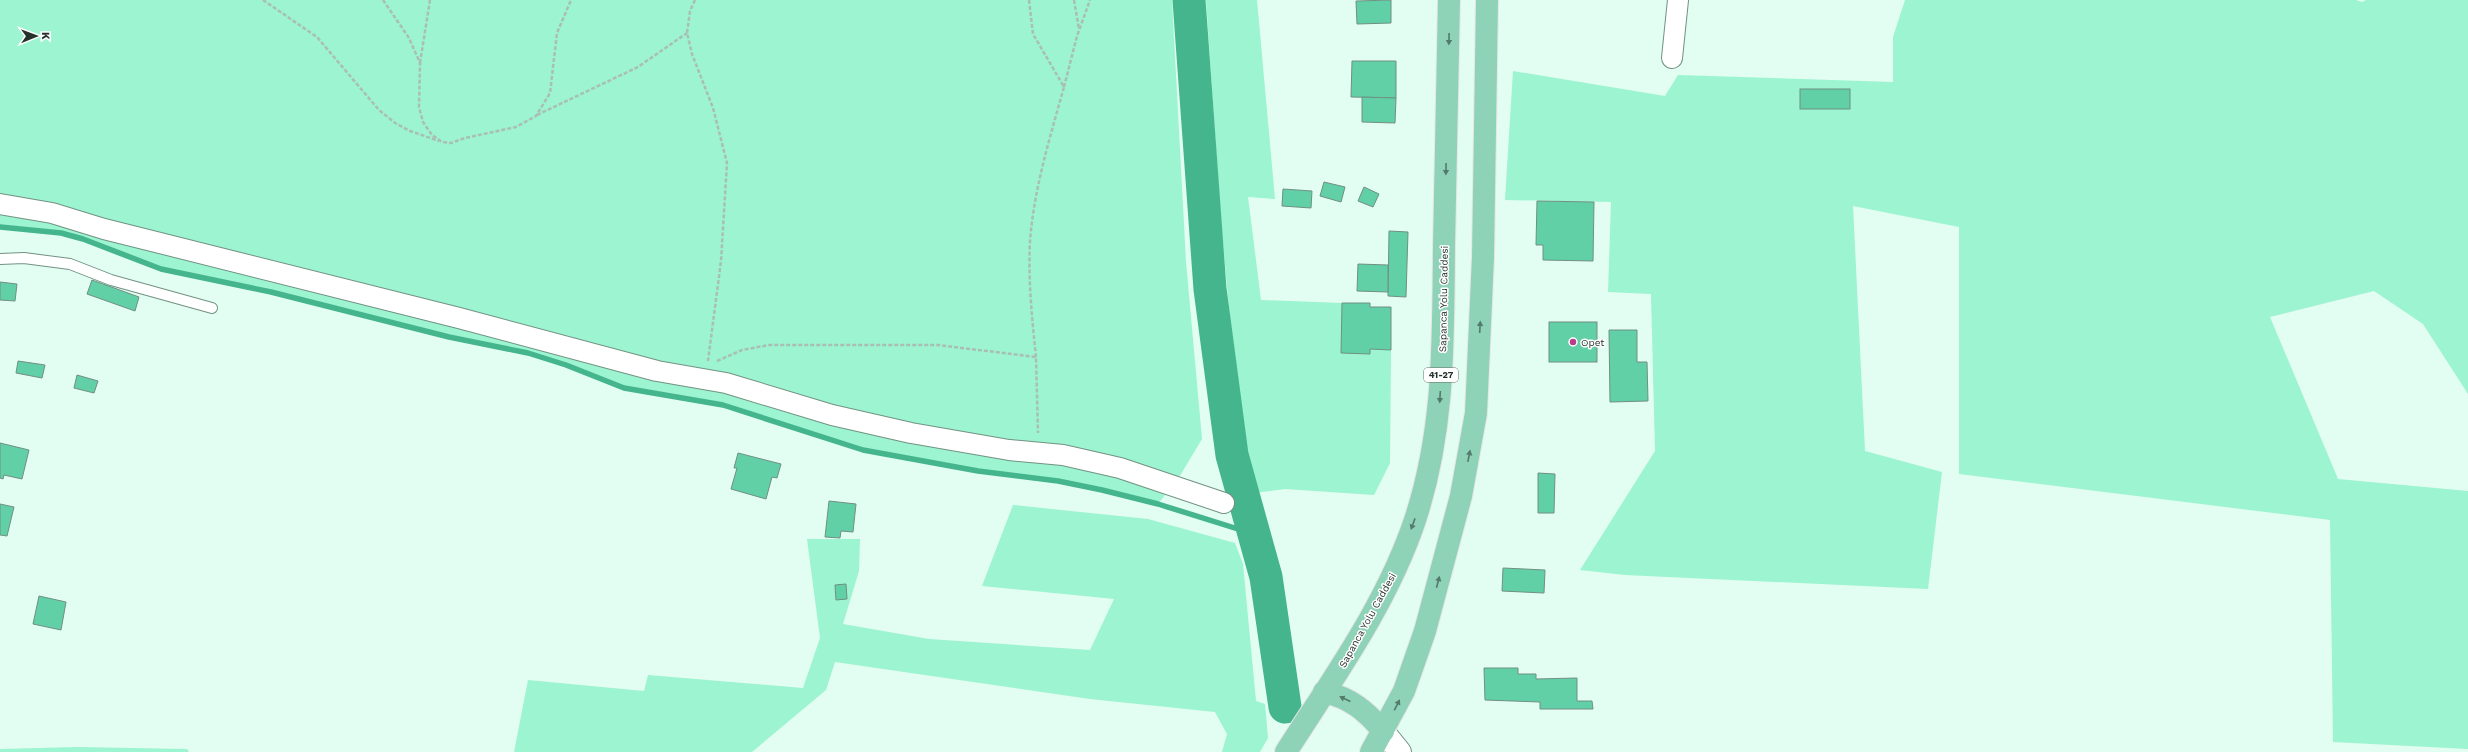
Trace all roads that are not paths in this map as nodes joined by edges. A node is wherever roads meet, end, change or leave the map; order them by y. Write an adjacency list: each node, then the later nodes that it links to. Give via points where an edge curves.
1 (1449, 0): 9 (highway, Sapanca Yolu Caddesi / 41-27, one-way to 9, via 1440,412 1415,521 1395,569 1343,664)
2 (1487, 0): 10 (highway, one-way to 2, via 1404,691 1424,631 1461,496 1476,414 1483,257)
3 (1678, 0): 4 (street)
4 (1672, 58)
5 (0, 204): 8 (street, via 52,213 104,229 657,370 726,383 832,415 911,433 1009,450 1063,454 1120,468)
6 (0, 259): 7 (lane, via 24,258 70,264 111,280)
7 (212, 308)
8 (1224, 503)
9 (1324, 692): 10 (highway, one-way to 9, via 1355,703); 11 (highway, Sapanca Yolu Caddesi / 41-27)
10 (1383, 731): 12 (highway); 13 (street)
11 (1286, 752)
12 (1371, 752)
13 (1400, 752)

